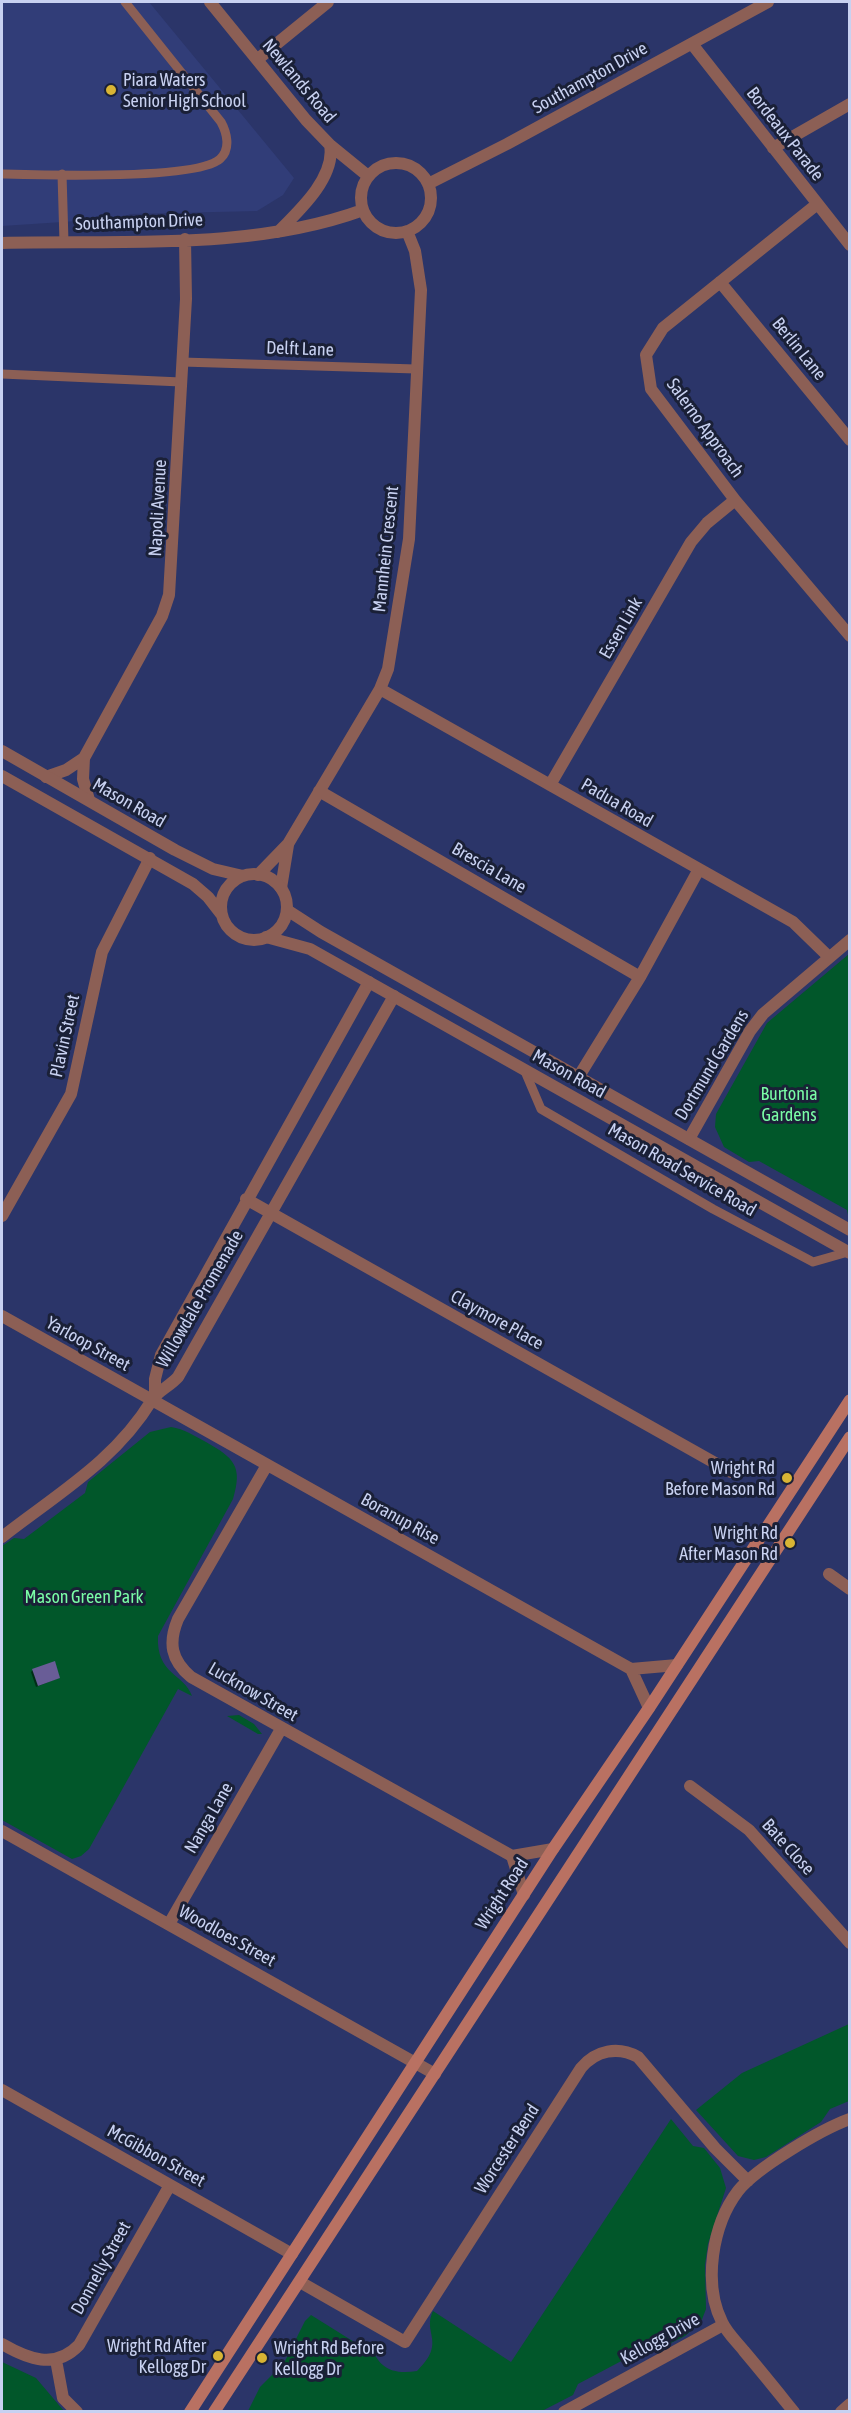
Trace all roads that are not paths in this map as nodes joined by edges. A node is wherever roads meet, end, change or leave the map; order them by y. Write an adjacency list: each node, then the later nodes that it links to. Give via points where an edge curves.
1 (125, 2): 11 (lane, via 221,122 227,135 225,152 214,163 185,170)
2 (210, 2): 6 (street, Newlands Road)
3 (328, 2): 6 (street)
4 (768, 2): 5 (street, Southampton Drive)
5 (692, 44): 9 (street, Bordeaux Parade); 13 (street, Southampton Drive)
6 (258, 59): 8 (street, Newlands Road)
7 (849, 104): 9 (street)
8 (330, 145): 12 (street, Newlands Road); 17 (street, via 329,169)
9 (772, 148): 14 (street, Bordeaux Parade)
10 (2, 174): 11 (lane)
11 (62, 174): 19 (lane)
12 (368, 176): 13 (street, via 388,164 400,164 421,174); 15 (street, via 362,187)
13 (428, 184): 16 (street, via 425,217)
14 (816, 205): 21 (street, Bordeaux Parade); 22 (street, Salerno Approach)
15 (363, 210): 16 (street, via 368,219 386,231); 17 (street, Southampton Drive)
16 (407, 231): 24 (street, Mannhein Crescent, via 415,251 421,290)
17 (278, 232): 18 (street, Southampton Drive)
18 (185, 239): 19 (street, Southampton Drive); 23 (street, Napoli Avenue)
19 (64, 242): 20 (street, Southampton Drive)
20 (2, 243)
21 (849, 245)
22 (720, 282): 27 (street, Berlin Lane); 28 (street, Salerno Approach, via 663,328 646,354 651,389)
23 (182, 362): 24 (lane, Delft Lane); 26 (street, Napoli Avenue)
24 (416, 369): 30 (street, Mannhein Crescent, via 406,564 396,632)
25 (2, 374): 26 (lane)
26 (181, 382): 32 (street, Napoli Avenue, via 169,595 162,616)
27 (849, 440)
28 (735, 500): 29 (street, Salerno Approach); 35 (street, Essen Link, via 691,542)
29 (849, 636)
30 (380, 689): 35 (street, Padua Road); 36 (street, Mannhein Crescent)
31 (2, 751): 34 (street, Mason Road)
32 (84, 758): 34 (street); 37 (street)
33 (2, 776): 39 (street, Mason Road)
34 (46, 777): 37 (street, Mason Road)
35 (550, 785): 40 (street, Padua Road)
36 (319, 791): 38 (street, Mannhein Crescent); 49 (street, Brescia Lane)
37 (88, 800): 42 (street, Mason Road, via 204,864)
38 (288, 844): 41 (street, Mannhein Crescent); 43 (street, Mannhein Crescent)
39 (150, 858): 45 (street, Mason Road, via 193,884); 57 (street, Plavin Street, via 102,952 70,1094)
40 (699, 871): 48 (street, Padua Road, via 793,922); 49 (street)
41 (258, 875): 42 (street); 43 (street)
42 (243, 876): 45 (street, via 223,896)
43 (281, 888): 44 (street)
44 (287, 910): 46 (street, via 281,927); 53 (street, Mason Road)
45 (222, 915): 46 (street, via 239,936)
46 (266, 937): 50 (street, Mason Road, via 310,949)
47 (849, 940): 48 (street, Dortmund Gardens)
48 (829, 957): 54 (street, Dortmund Gardens, via 763,1014)
49 (640, 978): 53 (street)
50 (369, 982): 51 (street, Mason Road); 55 (street, Willowdale Promenade)
51 (394, 996): 52 (street, Mason Road); 56 (street, Willowdale Promenade)
52 (524, 1069): 59 (street, Mason Road); 59 (lane, Mason Road Service Road, via 541,1109 713,1209 813,1262)
53 (579, 1076): 54 (street, Mason Road)
54 (689, 1139): 58 (street, Mason Road)
55 (246, 1199): 56 (street, Claymore Place); 61 (street, Willowdale Promenade, via 161,1355)
56 (270, 1213): 61 (street, Willowdale Promenade, via 178,1377); 65 (street, Claymore Place)
57 (2, 1216)
58 (849, 1230)
59 (849, 1252)
60 (2, 1316): 61 (street, Yarloop Street)
61 (153, 1397): 64 (street, Boranup Rise); 66 (street, Willowdale Promenade, via 119,1446)
62 (849, 1400): 69 (main road, Wright Road)
63 (849, 1437): 81 (main road)
64 (267, 1465): 70 (street, Boranup Rise); 72 (street, Lucknow Street, via 171,1636 179,1667)
65 (731, 1472)
66 (2, 1537)
67 (829, 1574): 68 (street)
68 (849, 1589)
69 (677, 1665): 70 (street); 71 (main road, Wright Road)
70 (632, 1669): 71 (street)
71 (649, 1708): 75 (main road, Wright Road)
72 (281, 1729): 76 (street, Lucknow Street); 78 (street, Nanga Lane)
73 (690, 1786): 79 (street, Bate Close, via 749,1830)
74 (2, 1831): 78 (street, Woodloes Street)
75 (553, 1849): 76 (street); 77 (main road, Wright Road)
76 (512, 1856): 77 (street)
77 (524, 1894): 80 (main road, Wright Road)
78 (169, 1924): 80 (street, Woodloes Street)
79 (849, 1943)
80 (415, 2062): 81 (street, Woodloes Street); 86 (main road, Wright Road)
81 (435, 2074): 87 (main road)
82 (2, 2090): 85 (street, McGibbon Street)
83 (849, 2119): 84 (street, Kellogg Drive, via 785,2154)
84 (748, 2181): 87 (street, Worcester Bend, via 638,2057 621,2050 605,2052 595,2055 581,2068 405,2342); 88 (street, Kellogg Drive, via 729,2206 716,2242 713,2284)
85 (170, 2185): 86 (street, McGibbon Street); 90 (street, Donnelly Street, via 79,2345)
86 (292, 2254): 93 (main road, Wright Road)
87 (300, 2282): 94 (main road)
88 (723, 2325): 95 (street, Kellogg Drive); 96 (street)
89 (2, 2344): 90 (street, via 29,2358)
90 (56, 2360): 92 (street, via 63,2398)
91 (849, 2404): 97 (street)
92 (76, 2412)
93 (190, 2412)
94 (214, 2412)
95 (564, 2412)
96 (794, 2412)
97 (841, 2412)

